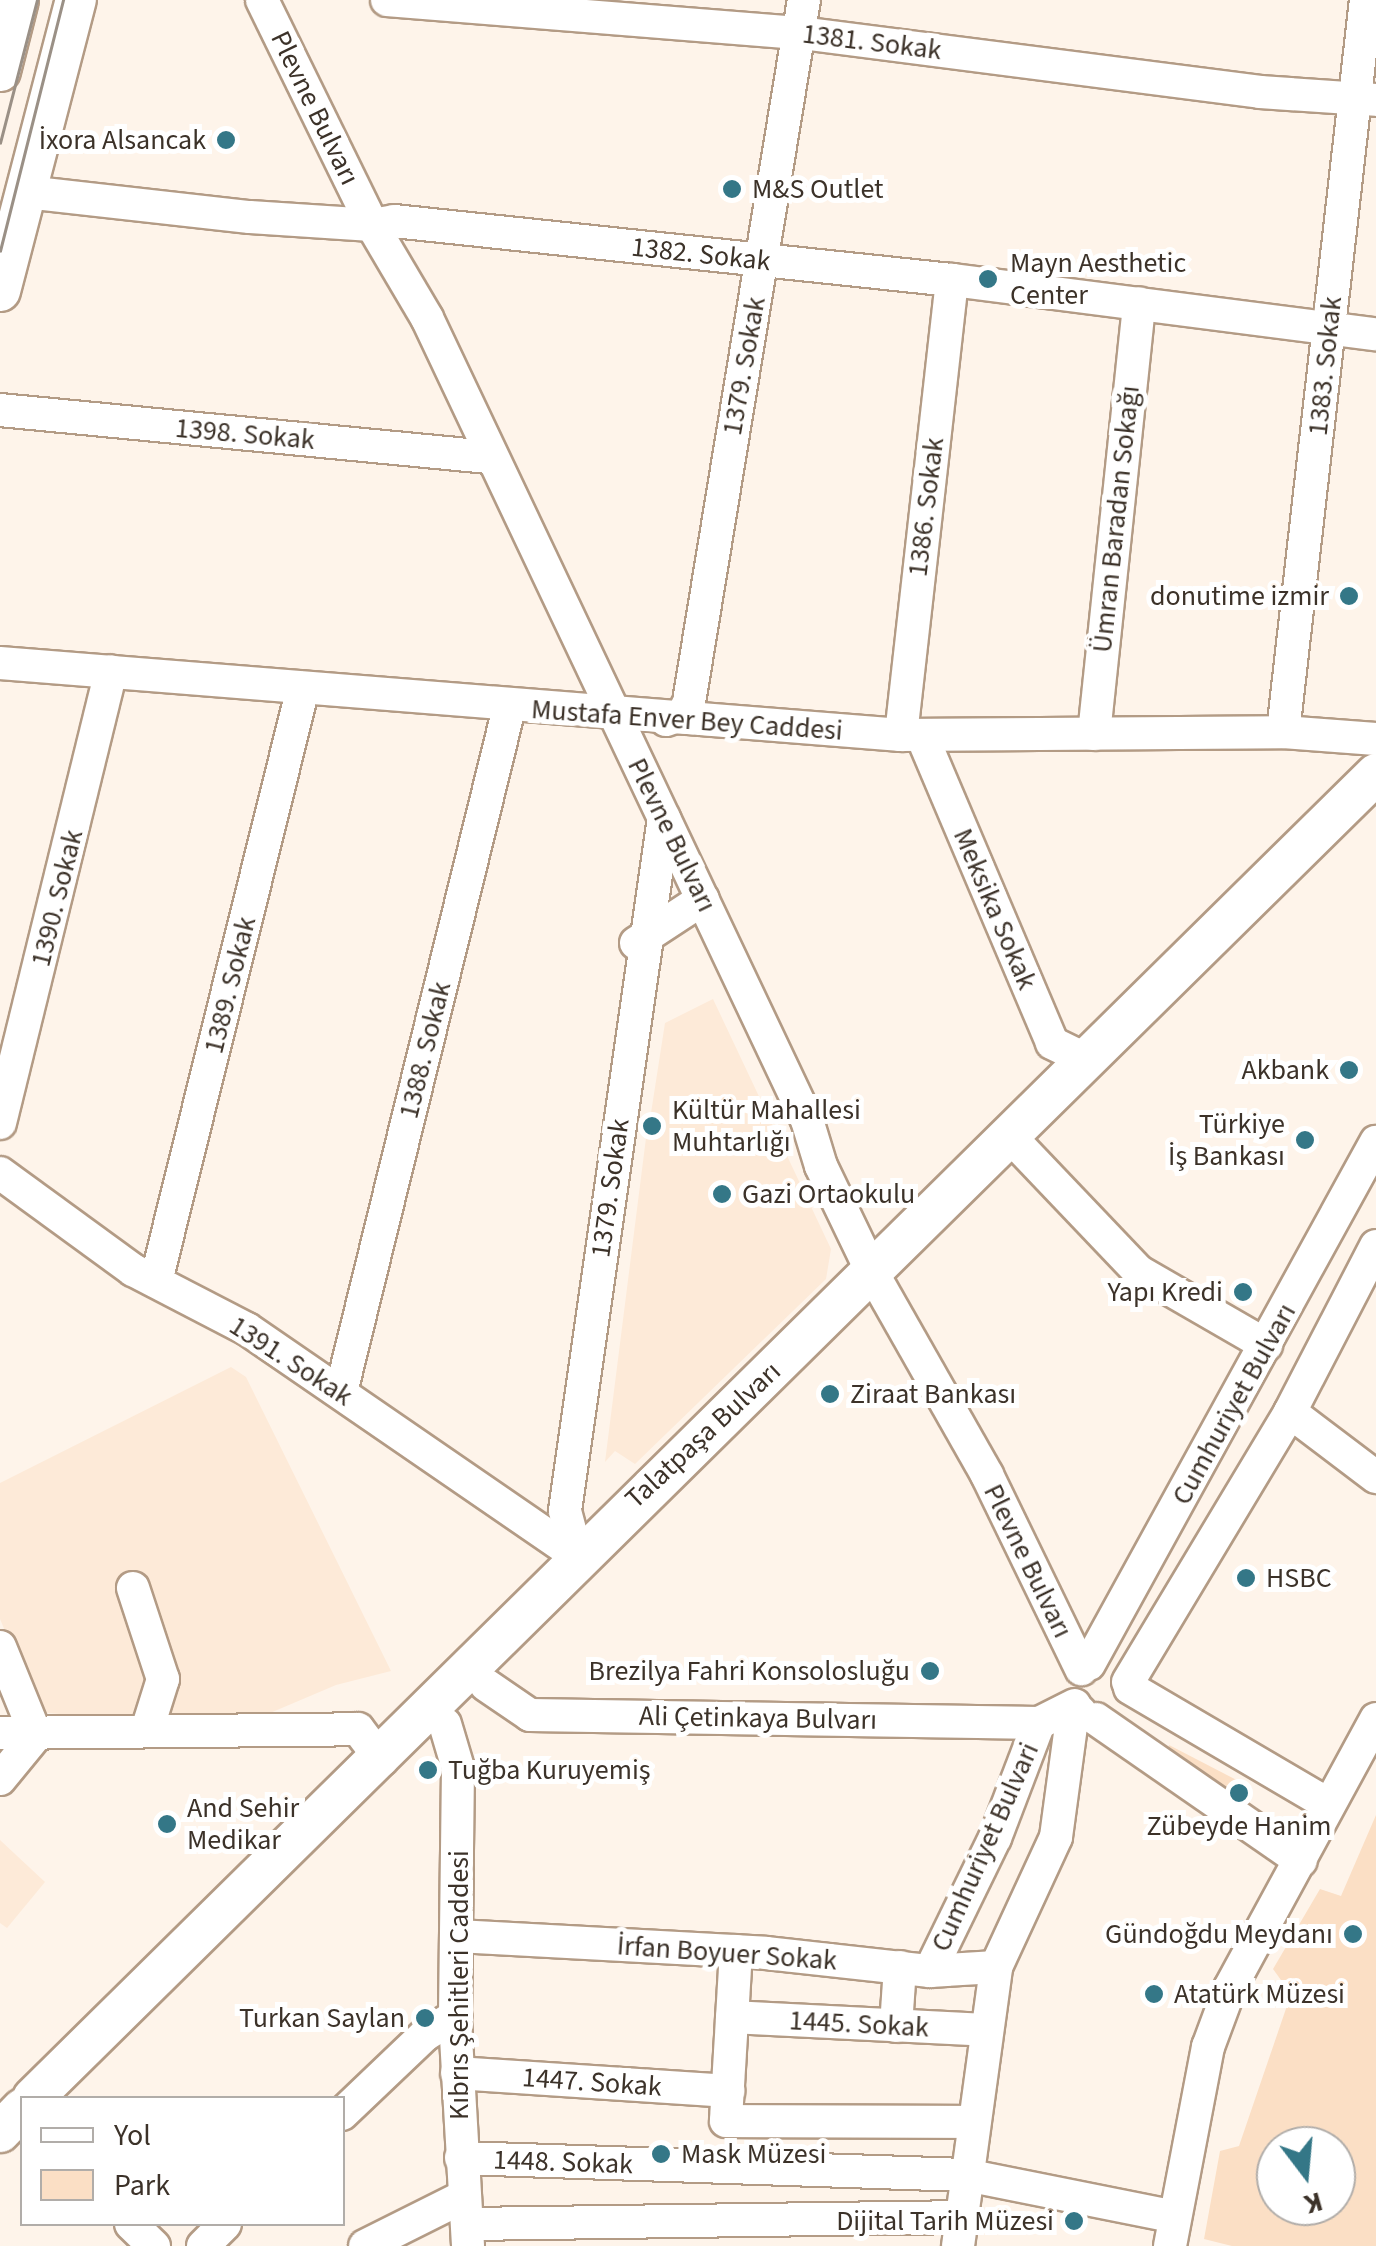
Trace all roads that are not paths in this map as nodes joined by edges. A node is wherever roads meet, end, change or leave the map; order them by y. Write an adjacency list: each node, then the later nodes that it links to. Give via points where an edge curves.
1 (18, 0): 7 (main road)
2 (76, 0): 9 (main road)
3 (262, 0): 10 (street, Plevne Bulvarı)
4 (387, 0): 6 (street, 1381. Sokak)
5 (1366, 0): 8 (street, 1383. Sokak)
6 (802, 16): 8 (street, 1381. Sokak); 11 (street, 1379. Sokak)
7 (0, 71)
8 (1365, 100): 15 (street, 1383. Sokak)
9 (26, 192): 10 (street, 1382. Sokak); 13 (main road)
10 (372, 225): 11 (street, 1382. Sokak, via 394,221); 18 (street, Plevne Bulvarı, via 427,318)
11 (764, 261): 12 (street, 1382. Sokak); 24 (street, 1379. Sokak, via 689,702 683,714)
12 (952, 280): 14 (street, 1382. Sokak); 27 (street, 1386. Sokak)
13 (0, 291)
14 (1139, 303): 15 (street, 1382. Sokak); 26 (street, Ümran Baradan Sokağı)
15 (1329, 328): 16 (street, 1382. Sokak); 25 (street, 1383. Sokak)
16 (1376, 334)
17 (0, 410): 18 (street, 1398. Sokak)
18 (490, 457): 23 (street, Plevne Bulvarı)
19 (0, 662): 20 (street, Mustafa Enver Bey Caddesi)
20 (110, 671): 21 (street, Mustafa Enver Bey Caddesi); 35 (street, 1390. Sokak)
21 (303, 688): 22 (street, Mustafa Enver Bey Caddesi); 41 (street, 1389. Sokak)
22 (510, 708): 23 (street, Mustafa Enver Bey Caddesi); 43 (street, 1388. Sokak)
23 (615, 716): 24 (street, Mustafa Enver Bey Caddesi); 31 (street, Plevne Bulvarı)
24 (666, 720): 27 (street, Mustafa Enver Bey Caddesi)
25 (1284, 732): 26 (street, Mustafa Enver Bey Caddesi); 28 (street, Mustafa Enver Bey Caddesi)
26 (1094, 734): 27 (street, Mustafa Enver Bey Caddesi)
27 (911, 736): 34 (street, Meksika Sokak, via 1052,1043)
28 (1376, 739)
29 (1376, 774): 34 (main road, Talatpaşa Bulvarı)
30 (1376, 794): 37 (main road, Talatpaşa Bulvarı)
31 (664, 818): 32 (street, Plevne Bulvarı); 33 (street, 1379. Sokak)
32 (703, 899): 33 (street); 40 (street, Plevne Bulvarı, via 807,1120 834,1153)
33 (634, 943): 46 (street, 1379. Sokak, via 565,1511)
34 (1089, 1061): 40 (main road, Talatpaşa Bulvarı)
35 (0, 1123)
36 (1376, 1142): 42 (street, Cumhuriyet Bulvarı)
37 (1022, 1150): 40 (main road, Talatpaşa Bulvarı); 42 (street, via 1138,1271)
38 (0, 1172): 41 (street, 1391. Sokak)
39 (1376, 1246): 44 (street, Cumhuriyet Bulvarı)
40 (885, 1275): 46 (main road, Talatpaşa Bulvarı); 49 (street, Plevne Bulvarı); 50 (main road, Talatpaşa Bulvarı)
41 (156, 1281): 43 (street, 1391. Sokak, via 246,1329)
42 (1266, 1345): 49 (street, Cumhuriyet Bulvarı)
43 (341, 1392): 46 (street, 1391. Sokak)
44 (1290, 1412): 45 (street); 51 (street, Cumhuriyet Bulvarı)
45 (1376, 1476)
46 (578, 1556): 59 (main road, Talatpaşa Bulvarı)
47 (133, 1588): 56 (street, via 163,1679)
48 (0, 1647): 58 (street)
49 (1085, 1667): 51 (street, via 1117,1667); 52 (street, via 1072,1690)
50 (486, 1684): 54 (street, Ali Çetinkaya Bulvarı, via 530,1715); 55 (main road, Talatpaşa Bulvarı)
51 (1129, 1685): 52 (street, via 1120,1712); 61 (street)
52 (1084, 1712): 54 (street); 62 (street); 65 (street, via 1072,1726 1056,1837)
53 (1376, 1718): 61 (street)
54 (1039, 1723): 66 (street, Cumhuriyet Bulvari, via 995,1838)
55 (446, 1724): 63 (street, Kıbrıs Şehitleri Caddesi, via 458,1768); 73 (main road, Talatpaşa Bulvarı)
56 (147, 1730): 58 (street); 59 (street, via 358,1729)
57 (0, 1733): 58 (street)
58 (36, 1735): 60 (street)
59 (381, 1760): 72 (main road, Talatpaşa Bulvarı)
60 (0, 1780)
61 (1326, 1803): 62 (street)
62 (1301, 1861): 86 (street, via 1224,2002)
63 (456, 1936): 64 (street, İrfan Boyuer Sokak); 67 (street, Kıbrıs Şehitleri Caddesi)
64 (736, 1951): 66 (street, İrfan Boyuer Sokak); 68 (street)
65 (996, 1967): 66 (street, İrfan Boyuer Sokak); 70 (street)
66 (915, 1969): 69 (street)
67 (456, 2016): 71 (street, Kıbrıs Şehitleri Caddesi); 75 (street, via 425,2035)
68 (732, 2017): 69 (street, 1445. Sokak); 74 (street)
69 (896, 2026): 70 (street, 1445. Sokak)
70 (985, 2030): 77 (street)
71 (457, 2073): 74 (street, 1447. Sokak); 78 (street, Kıbrıs Şehitleri Caddesi)
72 (37, 2096)
73 (69, 2096)
74 (727, 2106): 77 (street, 1447. Sokak)
75 (345, 2111)
76 (15, 2117): 79 (main road, Talatpaşa Bulvarı)
77 (973, 2122): 81 (street)
78 (461, 2158): 80 (street, 1448. Sokak); 82 (street, Kıbrıs Şehitleri Caddesi)
79 (0, 2165)
80 (809, 2171): 81 (street, 1448. Sokak); 83 (street)
81 (966, 2175): 86 (street, 1448. Sokak); 87 (street)
82 (466, 2222): 83 (street); 90 (street)
83 (809, 2222): 87 (street)
84 (133, 2226): 88 (street)
85 (222, 2226): 89 (street)
86 (1170, 2231)
87 (960, 2232)
88 (154, 2246)
89 (203, 2246)
90 (365, 2246)

